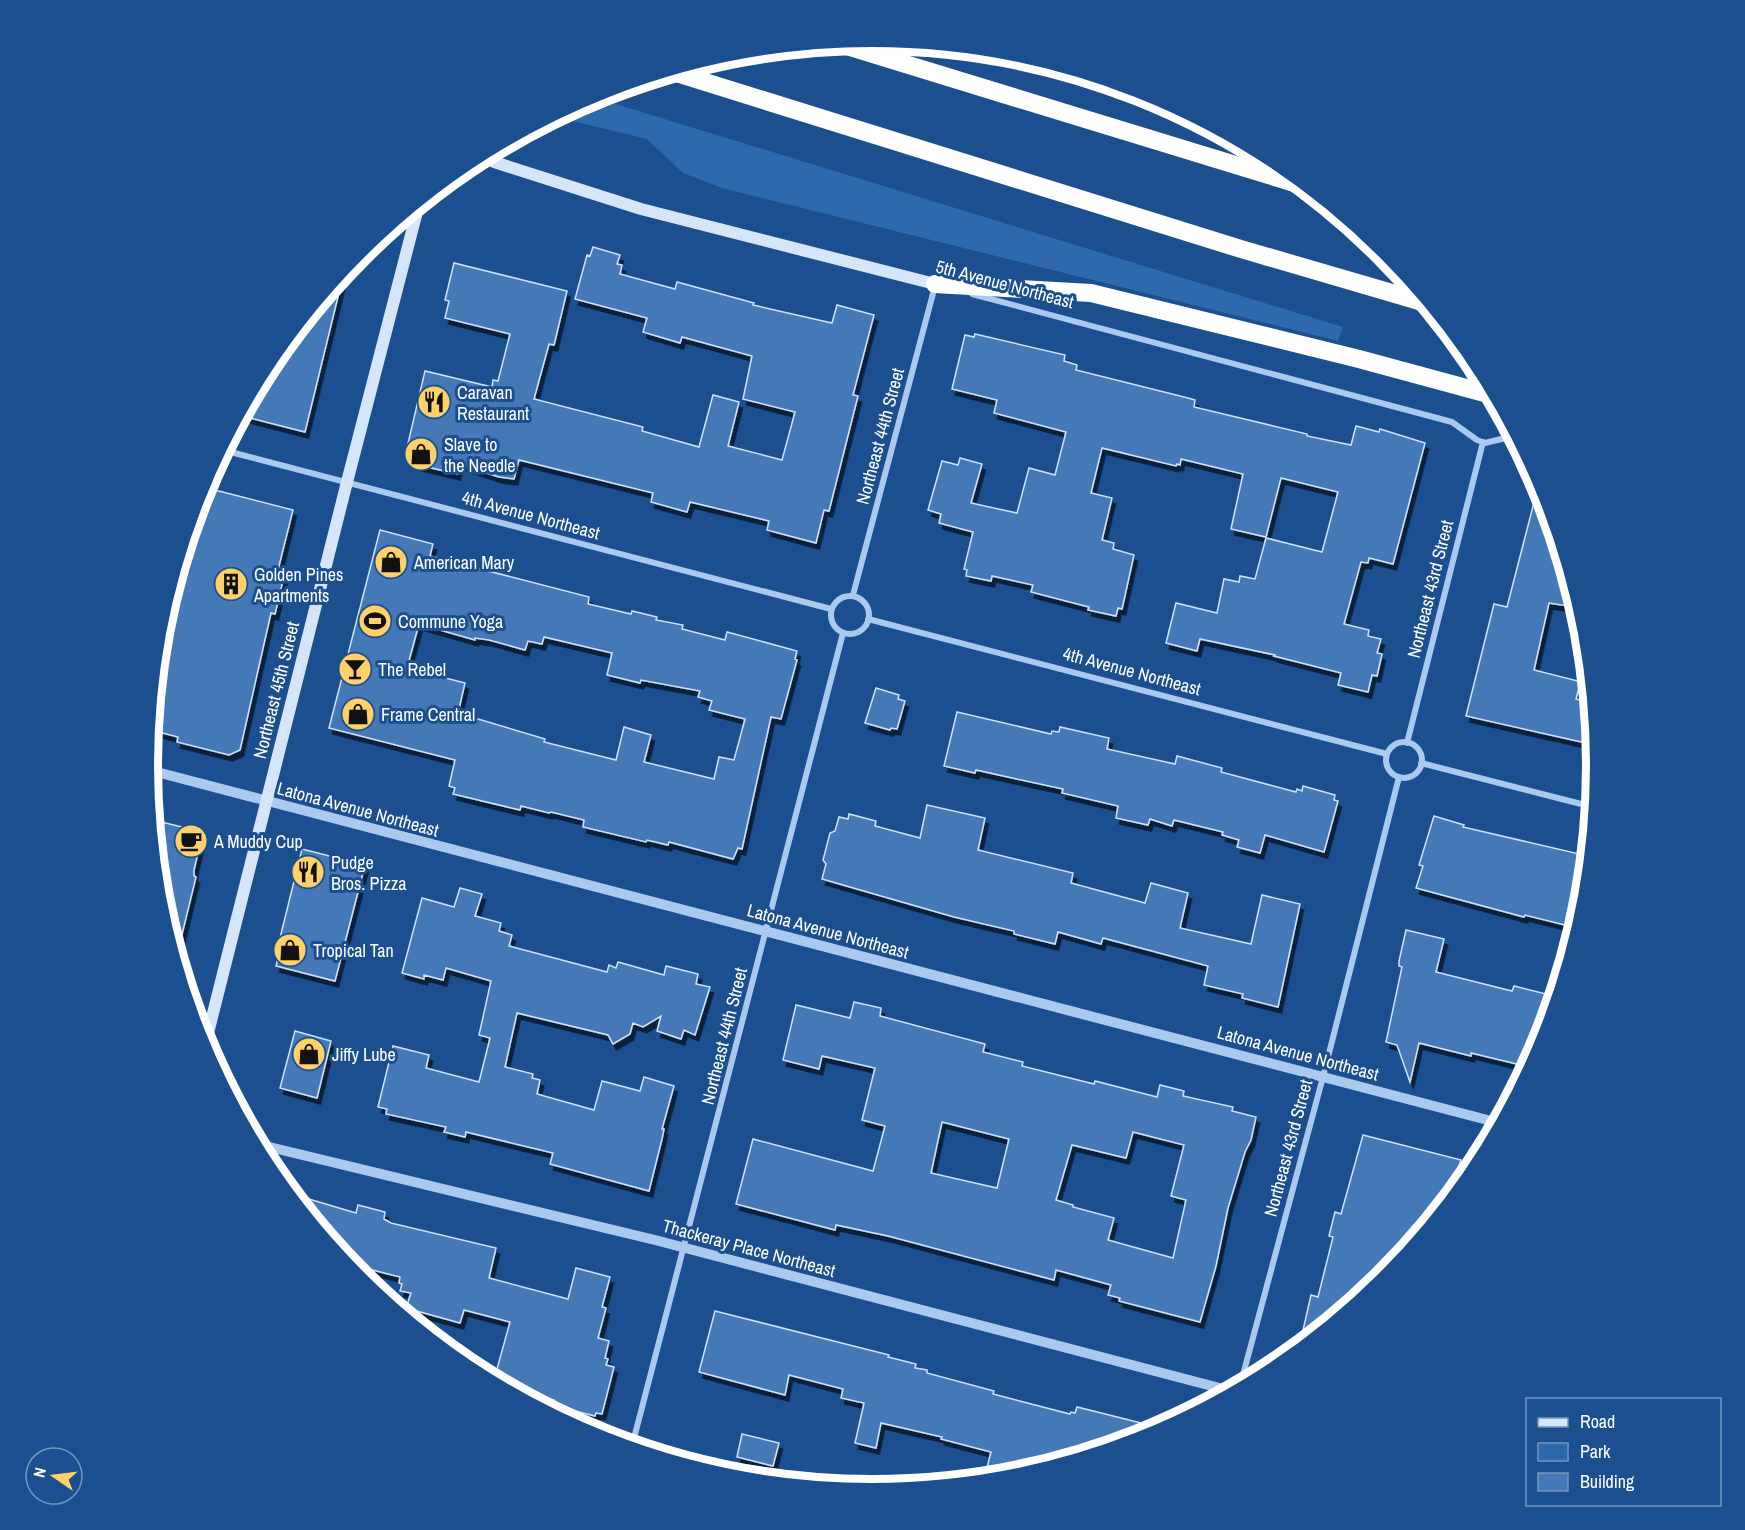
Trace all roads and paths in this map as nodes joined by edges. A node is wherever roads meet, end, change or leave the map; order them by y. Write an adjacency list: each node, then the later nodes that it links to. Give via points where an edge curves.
1 (864, 51): 6 (highway)
2 (685, 76): 4 (highway)
3 (681, 77): 4 (highway)
4 (704, 82): 9 (highway)
5 (492, 161): 8 (main road, 5th Avenue Northeast, via 641,209)
6 (1279, 178)
7 (416, 217): 14 (main road, Northeast 45th Street)
8 (935, 284): 10 (highway, via 1091,293); 12 (street, 5th Avenue Northeast, via 1452,422); 15 (street, Northeast 44th Street)
9 (1413, 299)
10 (1481, 392)
11 (1507, 438): 12 (street)
12 (1483, 442): 19 (street, Northeast 43rd Street)
13 (231, 452): 14 (street, 4th Avenue Northeast)
14 (347, 482): 16 (street, 4th Avenue Northeast); 24 (main road, Northeast 45th Street)
15 (853, 596): 16 (street, via 842,597); 17 (street, via 866,603)
16 (831, 609): 18 (street, via 831,620)
17 (868, 619): 18 (street, via 861,631); 20 (street, 4th Avenue Northeast)
18 (843, 633): 26 (street, Northeast 44th Street)
19 (1407, 743): 20 (street, via 1392,746); 21 (street, via 1419,751)
20 (1387, 754): 23 (street, via 1388,769)
21 (1421, 763): 23 (street, via 1413,776); 25 (street)
22 (158, 773): 24 (street, Latona Avenue Northeast)
23 (1399, 777): 28 (street, Northeast 43rd Street)
24 (266, 801): 26 (street, Latona Avenue Northeast); 27 (main road, Northeast 45th Street)
25 (1585, 805)
26 (766, 932): 28 (street, Latona Avenue Northeast); 31 (street, Northeast 44th Street)
27 (209, 1028)
28 (1323, 1077): 29 (street, Latona Avenue Northeast); 32 (street, Northeast 43rd Street)
29 (1492, 1121)
30 (270, 1147): 31 (street, Thackeray Place Northeast)
31 (684, 1248): 33 (street, Thackeray Place Northeast); 34 (street, Northeast 44th Street)
32 (1243, 1375)
33 (1220, 1388)
34 (634, 1438)

